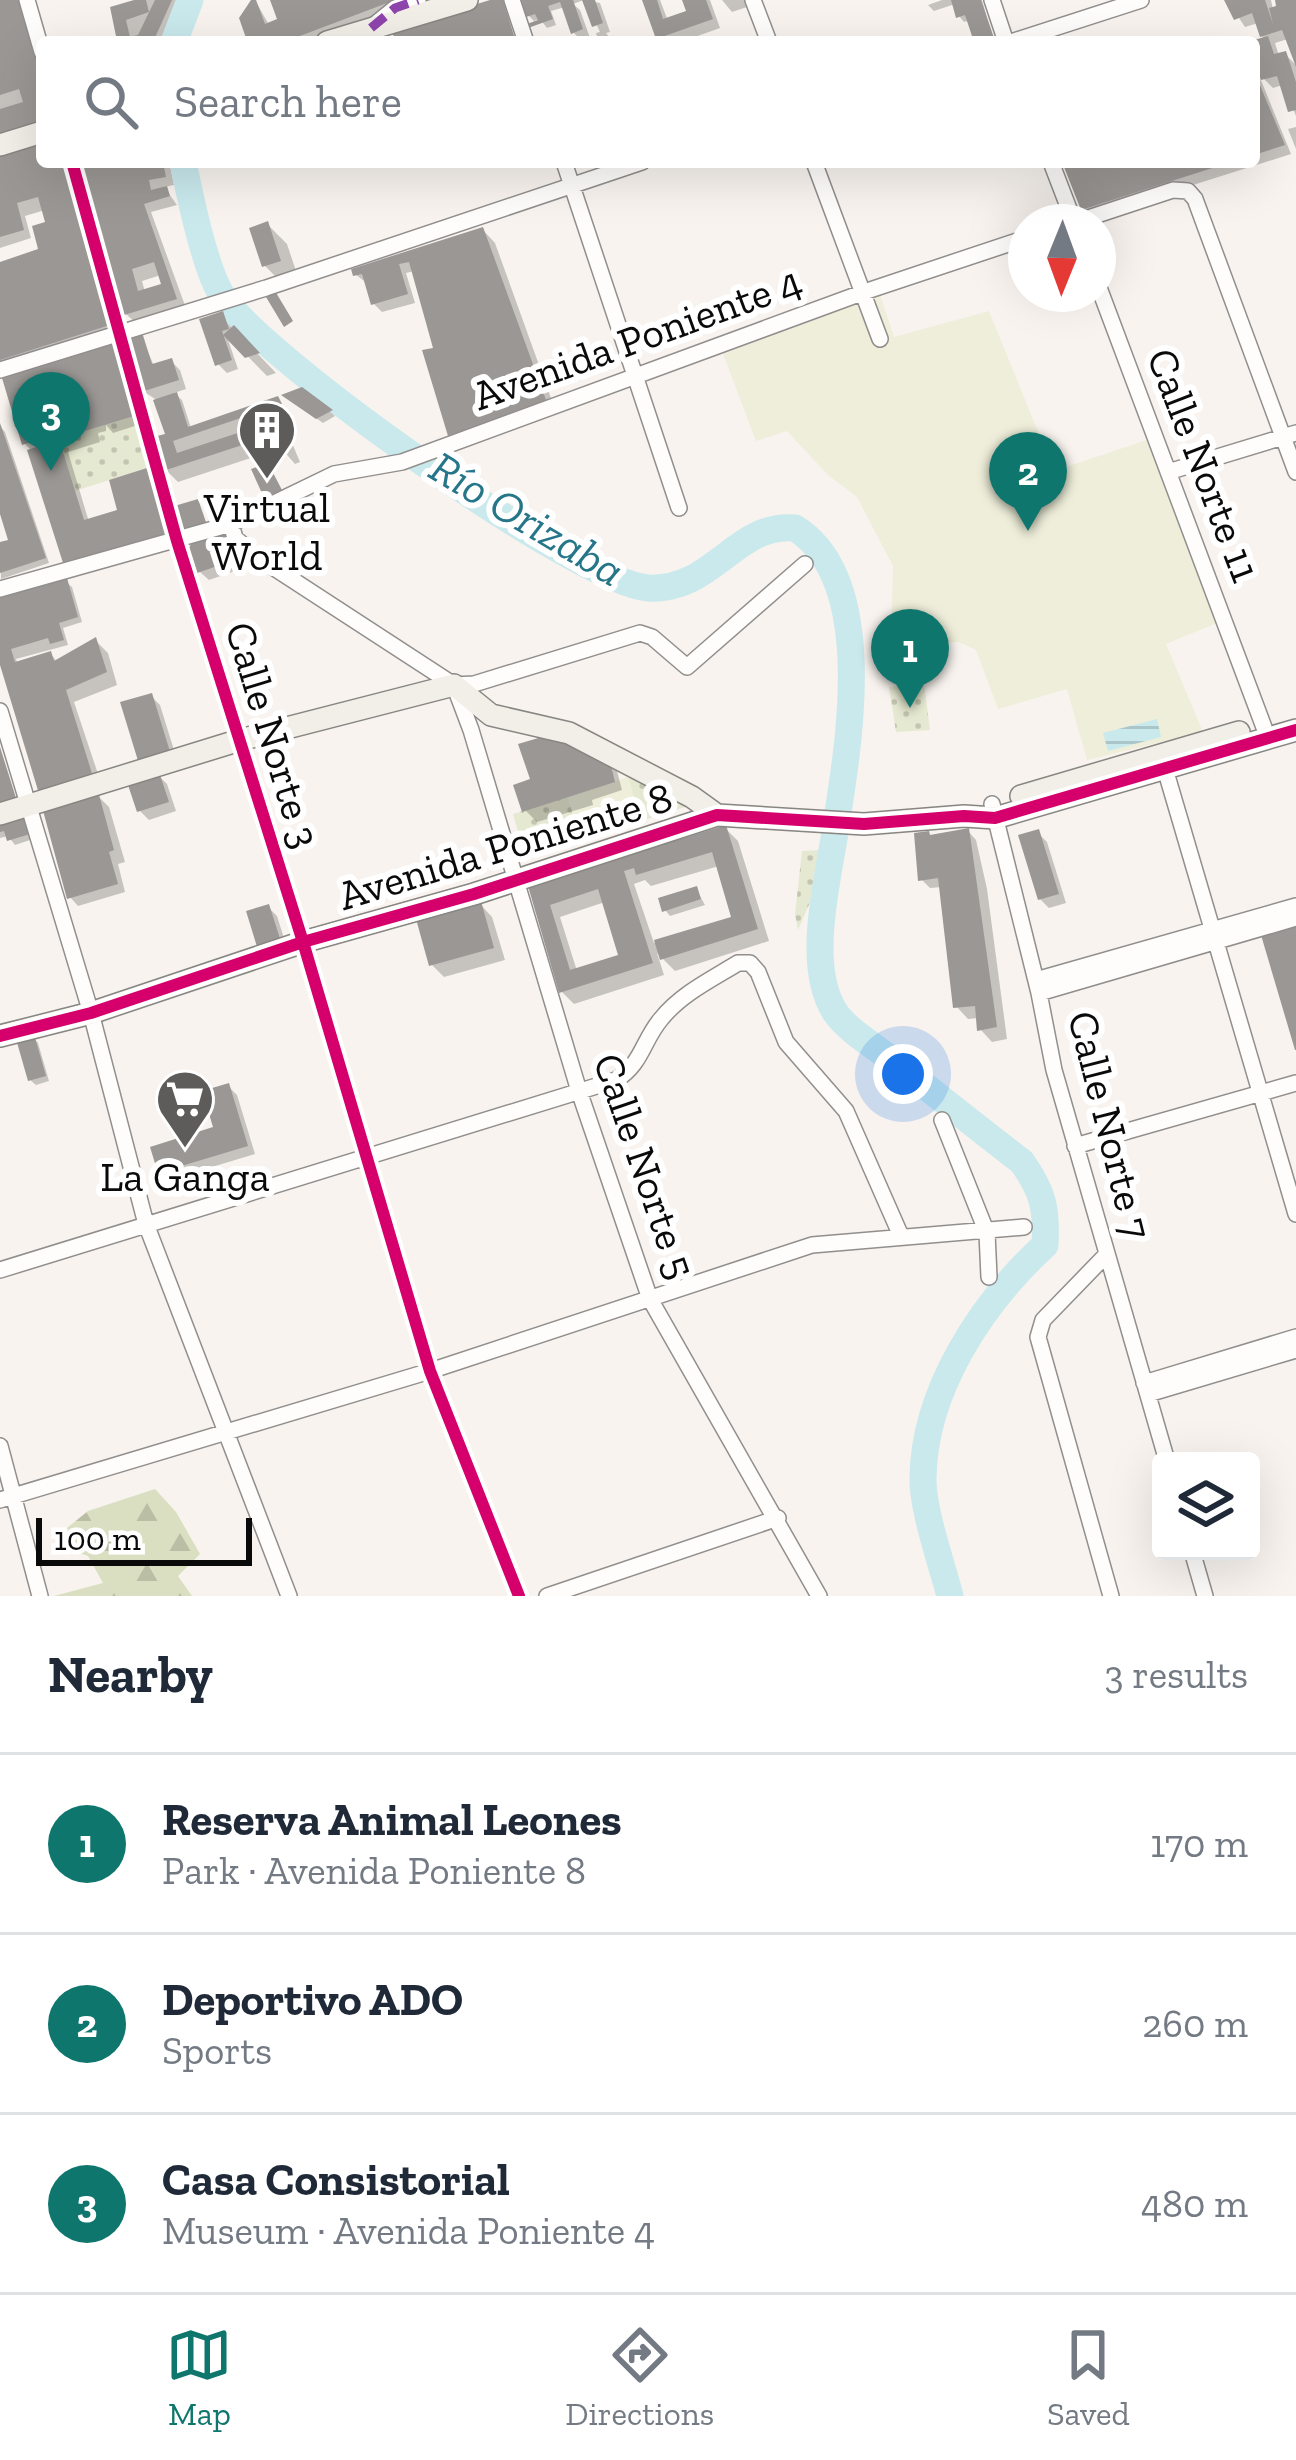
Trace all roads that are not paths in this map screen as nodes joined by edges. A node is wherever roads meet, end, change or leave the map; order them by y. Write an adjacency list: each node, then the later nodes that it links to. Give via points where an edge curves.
1 (27, 0): 9 (street)
2 (418, 0): 8 (street)
3 (467, 0): 8 (street)
4 (512, 0): 11 (street)
5 (753, 0): 12 (street)
6 (992, 0): 13 (street)
7 (1141, 0): 14 (street)
8 (370, 28): 10 (street)
9 (37, 36)
10 (345, 36)
11 (524, 36)
12 (767, 36)
13 (1006, 36)
14 (1027, 36)
15 (36, 134): 16 (street)
16 (0, 145)
17 (75, 168): 28 (street, Calle Norte 3)
18 (566, 168): 22 (street)
19 (624, 168): 22 (street)
20 (816, 168): 26 (street)
21 (1053, 168): 23 (street)
22 (572, 186): 28 (street); 31 (street)
23 (1068, 204)
24 (1116, 209): 32 (street, via 1173,190 1195,200)
25 (1008, 244): 26 (street, Avenida Poniente 4)
26 (861, 293): 29 (street); 31 (street, Avenida Poniente 4)
27 (1108, 312): 33 (street, Calle Norte 11)
28 (117, 334): 30 (street); 37 (street, Calle Norte 3)
29 (880, 339)
30 (0, 370)
31 (636, 376): 35 (street); 36 (street, Avenida Poniente 4, via 402,462 334,474)
32 (1289, 435): 33 (street); 34 (street)
33 (1168, 472): 46 (street, Calle Norte 11)
34 (1296, 472)
35 (679, 508)
36 (231, 524): 37 (street, Avenida Poniente 4); 40 (street, via 256,556)
37 (177, 541): 39 (street, Avenida Poniente 4); 47 (street, Calle Norte 3)
38 (805, 564): 40 (street, via 694,664 680,664 640,633)
39 (0, 589)
40 (454, 685): 42 (street); 44 (street, Calle Norte 5); 47 (street)
41 (0, 711): 49 (street)
42 (490, 715): 44 (street); 52 (street, via 569,734)
43 (1296, 716): 46 (street, Avenida Poniente 8)
44 (471, 730): 53 (street, Calle Norte 5)
45 (1296, 730): 46 (street, Avenida Poniente 8)
46 (1266, 732): 48 (street, Avenida Poniente 8)
47 (240, 740): 49 (street); 57 (street, Calle Norte 3)
48 (1163, 761): 50 (street, Avenida Poniente 8); 56 (street)
49 (26, 807): 51 (street); 59 (street)
50 (993, 811): 52 (street, Avenida Poniente 8, via 864,824); 58 (street, Calle Norte 7)
51 (0, 814)
52 (717, 815): 53 (street, Avenida Poniente 8)
53 (516, 879): 57 (street, Avenida Poniente 8); 62 (street, Calle Norte 5)
54 (1296, 906): 56 (street)
55 (1296, 918): 56 (street)
56 (1213, 936): 58 (street); 63 (street)
57 (303, 942): 59 (street, Avenida Poniente 8); 66 (street, Calle Norte 3)
58 (1038, 987): 65 (street, Calle Norte 7)
59 (91, 1013): 60 (street, Avenida Poniente 8); 68 (street)
60 (0, 1036)
61 (1296, 1083): 63 (street)
62 (579, 1091): 66 (street); 71 (street, via 627,1073 672,1008 751,963 786,1042 846,1111); 75 (street, Calle Norte 5)
63 (1260, 1094): 65 (street); 67 (street)
64 (942, 1120): 70 (street)
65 (1075, 1145): 72 (street, Calle Norte 7)
66 (365, 1158): 68 (street); 78 (street, Calle Norte 3)
67 (1296, 1214)
68 (146, 1223): 73 (street); 80 (street)
69 (1024, 1227): 70 (street)
70 (987, 1233): 71 (street); 74 (street)
71 (901, 1236): 75 (street, via 827,1241)
72 (1106, 1255): 79 (street, Calle Norte 7); 91 (street, via 1043,1320 1038,1337)
73 (0, 1270)
74 (989, 1276)
75 (650, 1299): 78 (street); 84 (street, Calle Norte 5)
76 (1296, 1337): 79 (street)
77 (1296, 1350): 79 (street)
78 (430, 1371): 80 (street); 88 (street, Calle Norte 3)
79 (1146, 1388): 82 (street, Calle Norte 7)
80 (224, 1433): 83 (street); 87 (street)
81 (0, 1446): 83 (street)
82 (1164, 1452)
83 (7, 1498): 86 (street)
84 (778, 1518): 89 (street); 90 (street, Calle Norte 5)
85 (1195, 1560): 92 (street)
86 (40, 1596)
87 (289, 1596)
88 (519, 1596)
89 (547, 1596)
90 (819, 1596)
91 (1111, 1596)
92 (1205, 1596)

